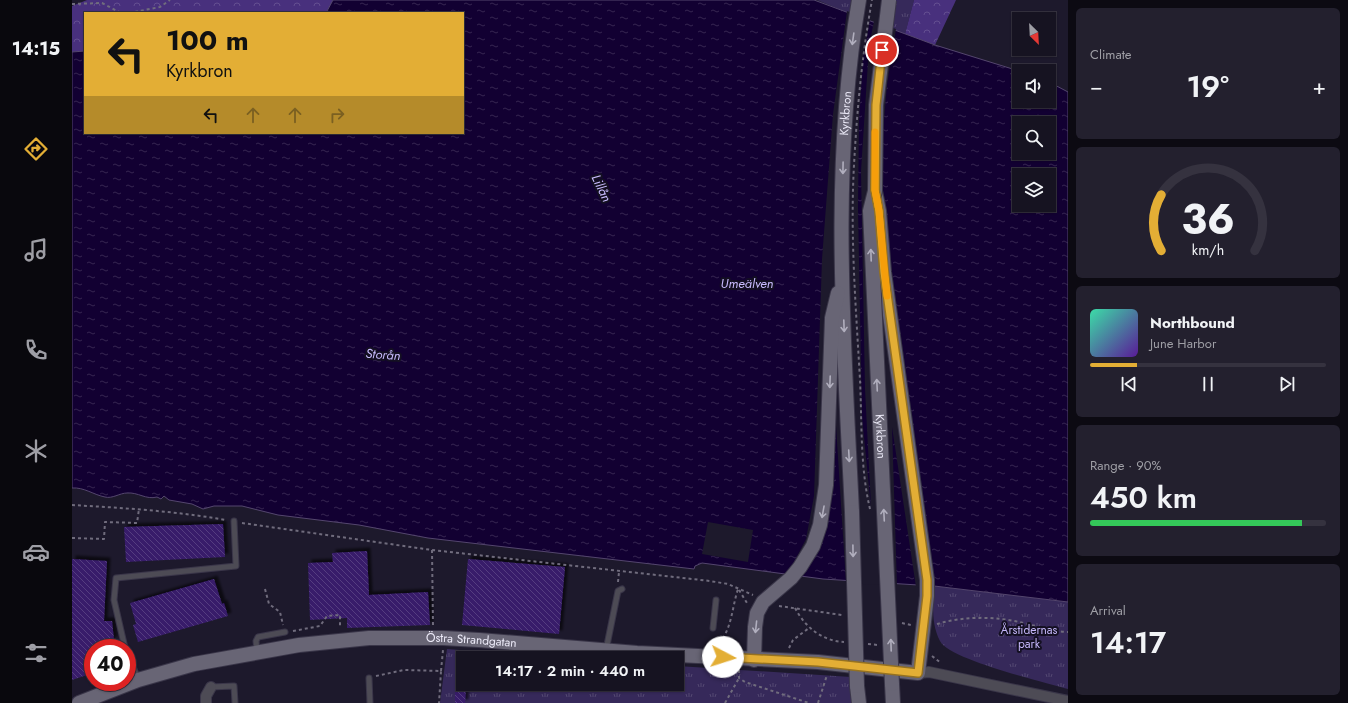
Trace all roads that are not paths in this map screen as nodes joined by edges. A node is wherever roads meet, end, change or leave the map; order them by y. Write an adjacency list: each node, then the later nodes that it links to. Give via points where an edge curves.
1 (859, 0): 4 (street, Kyrkbron, one-way to 4, via 844,120)
2 (888, 0): 3 (street, Kyrkbron, bridge, via 876,105)
3 (875, 190): 14 (street, Kyrkbron, via 927,589); 23 (street, Kyrkbron, one-way to 3, bridge, via 872,285 870,211)
4 (843, 275): 13 (street, Kyrkbron, one-way to 13, via 832,318 826,485 820,525 813,546 800,567 791,578 765,599 757,613); 22 (street, Kyrkbron, one-way to 22, bridge)
5 (234, 521): 10 (lane, via 236,566 116,578 114,600)
6 (622, 589): 11 (lane, via 618,591 615,602)
7 (716, 600): 8 (lane)
8 (713, 628)
9 (285, 632): 12 (lane, via 258,637)
10 (123, 639)
11 (606, 650): 12 (street, Östra Strandgatan, via 436,638 369,638); 13 (street, Östra Strandgatan)
12 (257, 652): 18 (street, Östra Strandgatan, via 194,664 138,680)
13 (754, 660): 14 (street, Östra Strandgatan, via 784,660)
14 (918, 673): 17 (street, via 929,672)
15 (369, 678): 21 (lane)
16 (211, 688): 19 (street, via 206,696); 20 (lane, via 234,686)
17 (1068, 701)
18 (85, 702)
19 (206, 703)
20 (235, 703)
21 (370, 703)
22 (859, 703)
23 (893, 703)

